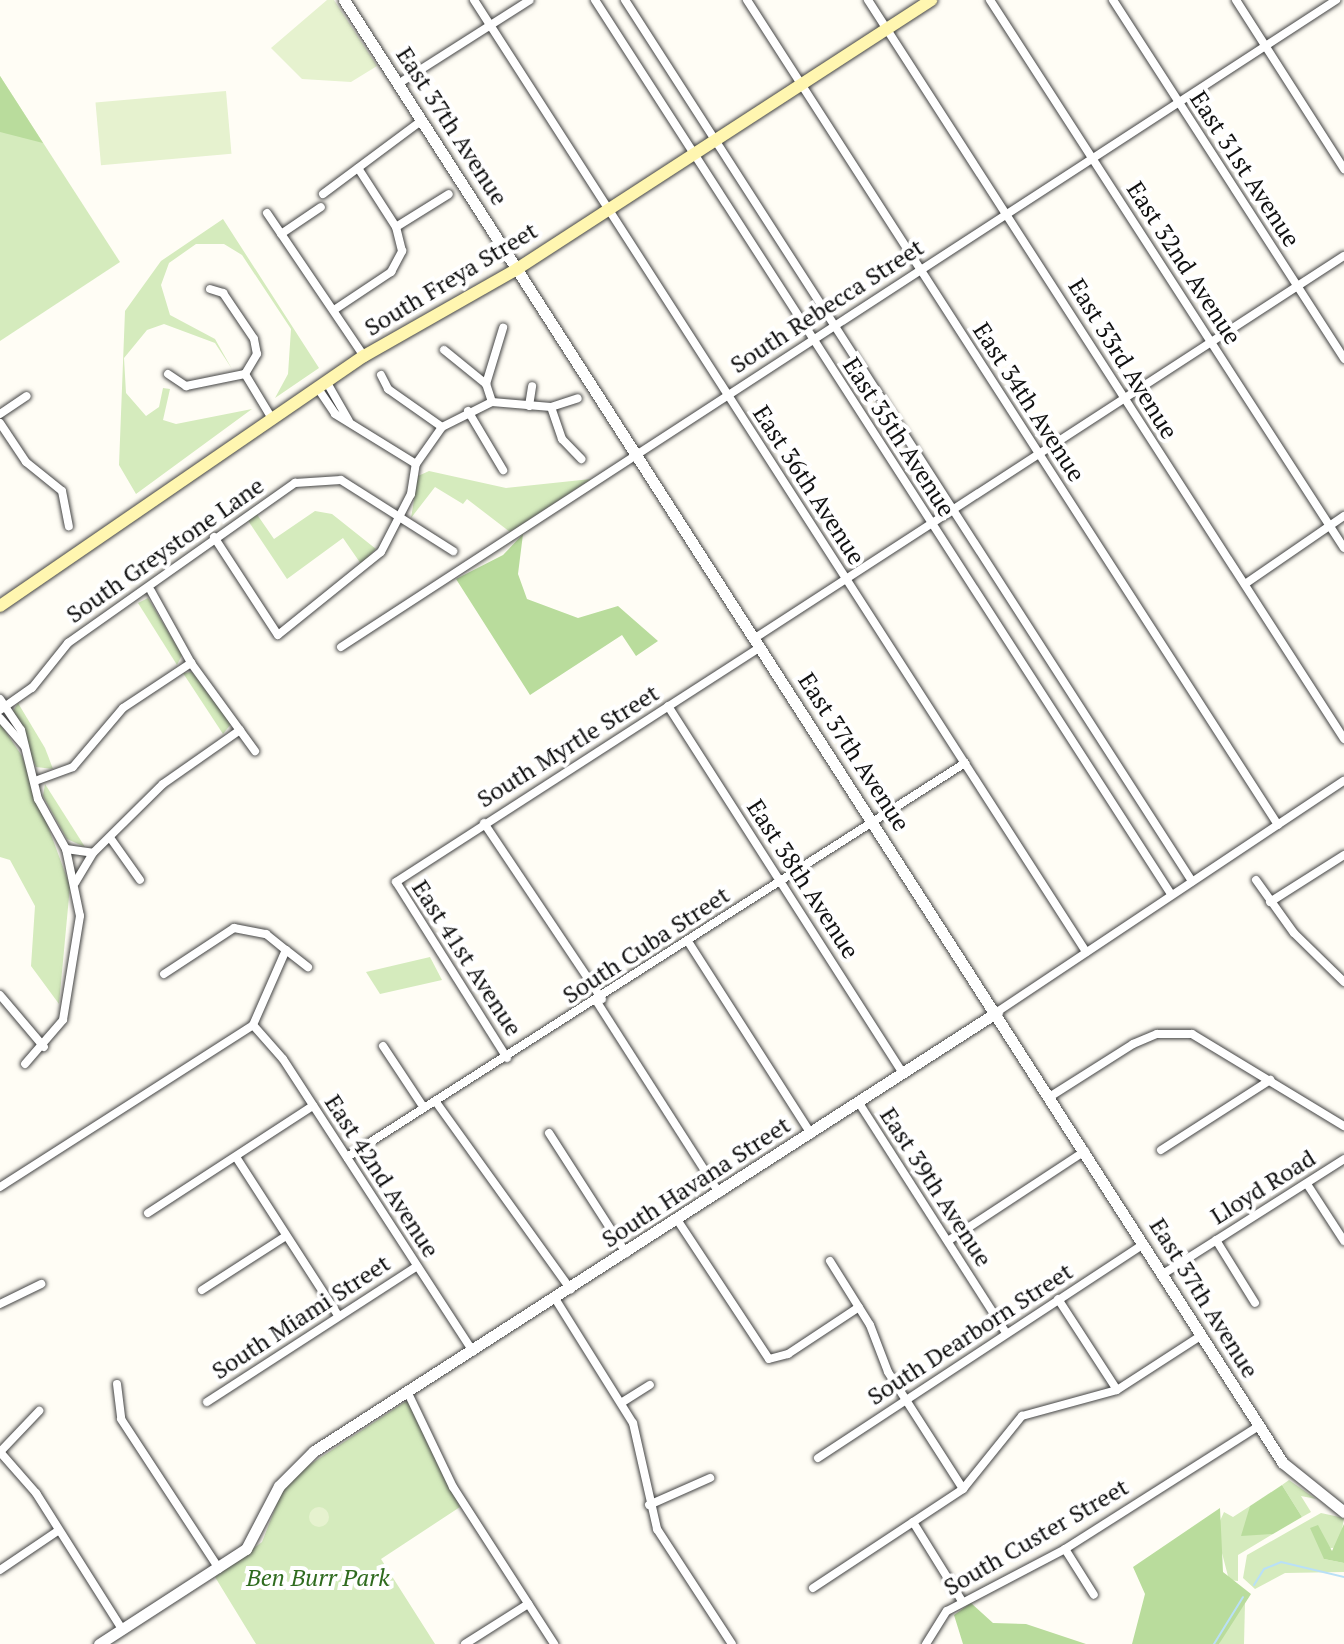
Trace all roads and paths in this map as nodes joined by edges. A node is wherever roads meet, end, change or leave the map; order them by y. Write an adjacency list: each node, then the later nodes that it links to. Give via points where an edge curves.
1 (344, 0): 16 (street, East 37th Avenue)
2 (474, 0): 13 (street, East 36th Avenue)
3 (530, 0): 13 (street)
4 (595, 0): 21 (street, East 35th Avenue)
5 (625, 0): 20 (street, East 35th Avenue)
6 (747, 0): 17 (street, East 34th Avenue)
7 (868, 0): 14 (street, East 33rd Avenue)
8 (931, 0): 14 (main road, South Freya Street)
9 (990, 0): 22 (street, East 32nd Avenue)
10 (1113, 0): 18 (street, East 31st Avenue)
11 (1236, 0): 15 (street)
12 (1336, 0): 15 (street, South Rebecca Street)
13 (490, 26): 16 (street); 28 (street, East 36th Avenue)
14 (886, 29): 17 (main road, South Freya Street); 29 (street, East 33rd Avenue)
15 (1265, 46): 18 (street, South Rebecca Street); 24 (street)
16 (398, 84): 19 (street, East 37th Avenue)
17 (801, 85): 20 (main road, South Freya Street); 35 (street, East 34th Avenue)
18 (1180, 103): 22 (street, South Rebecca Street); 36 (street, East 31st Avenue)
19 (420, 118): 23 (street); 34 (street, East 37th Avenue)
20 (715, 140): 21 (main road, South Freya Street); 39 (street, East 35th Avenue)
21 (694, 154): 28 (main road, South Freya Street); 43 (street, East 35th Avenue)
22 (1092, 158): 29 (street, South Rebecca Street); 44 (street, East 32nd Avenue)
23 (358, 168): 25 (street); 31 (street)
24 (1344, 169)
25 (323, 194)
26 (449, 194): 31 (street)
27 (321, 207): 32 (street)
28 (607, 209): 34 (main road, South Freya Street); 54 (street, East 36th Avenue)
29 (1006, 212): 35 (street, South Rebecca Street); 57 (street, East 33rd Avenue)
30 (267, 213): 32 (street)
31 (396, 227): 38 (street, via 402,251 396,267)
32 (281, 234): 38 (street)
33 (1344, 256): 36 (street, South Myrtle Street)
34 (517, 269): 46 (main road, South Freya Street); 66 (street, East 37th Avenue)
35 (919, 269): 39 (street, South Rebecca Street); 67 (street, East 34th Avenue)
36 (1297, 287): 44 (street, South Myrtle Street); 47 (street, East 31st Avenue)
37 (210, 289): 49 (street, via 223,293 254,339 257,354)
38 (334, 310): 46 (street)
39 (834, 326): 43 (street, South Rebecca Street); 71 (street, East 35th Avenue)
40 (503, 328): 42 (street)
41 (489, 331): 42 (street)
42 (498, 337): 52 (street)
43 (813, 339): 54 (street, South Rebecca Street); 74 (street, East 35th Avenue)
44 (1211, 342): 57 (street, South Myrtle Street); 76 (street, East 32nd Avenue)
45 (444, 350): 52 (street)
46 (364, 356): 51 (main road, South Freya Street)
47 (1344, 359)
48 (168, 374): 49 (street, via 186,386)
49 (248, 377): 63 (street)
50 (378, 378): 65 (street)
51 (322, 384): 63 (main road, South Freya Street); 69 (street, via 349,422)
52 (486, 384): 58 (street)
53 (532, 386): 59 (street)
54 (727, 395): 66 (street, South Rebecca Street); 80 (street, East 36th Avenue)
55 (27, 396): 62 (street)
56 (578, 398): 60 (street)
57 (1124, 399): 67 (street, South Myrtle Street); 81 (street, East 33rd Avenue)
58 (492, 402): 59 (street); 61 (street)
59 (529, 406): 60 (street)
60 (551, 407): 68 (street, via 569,450)
61 (468, 411): 65 (street); 70 (street)
62 (0, 414)
63 (273, 416): 83 (main road, South Freya Street)
64 (0, 423): 75 (street, via 26,462 62,491)
65 (442, 427): 69 (street)
66 (636, 453): 84 (street, East 37th Avenue); 85 (street, South Rebecca Street)
67 (1039, 454): 71 (street, South Myrtle Street); 99 (street, East 34th Avenue)
68 (581, 459)
69 (416, 464): 73 (street)
70 (503, 470)
71 (953, 510): 74 (street, South Myrtle Street); 107 (street, East 35th Avenue)
72 (1344, 516): 76 (street)
73 (401, 519): 77 (street, South Greystone Lane, via 341,480 312,478); 77 (street, via 366,566 278,635); 79 (street, South Greystone Lane)
74 (932, 524): 80 (street, South Myrtle Street); 110 (street, East 35th Avenue)
75 (69, 526)
76 (1330, 526): 78 (street, East 32nd Avenue); 81 (street)
77 (214, 537): 82 (street, South Greystone Lane)
78 (1344, 548)
79 (453, 551)
80 (846, 579): 84 (street, South Myrtle Street); 94 (street, East 36th Avenue)
81 (1245, 584): 91 (street, East 33rd Avenue)
82 (151, 591): 86 (street); 87 (street, South Greystone Lane, via 68,643 32,688)
83 (0, 606)
84 (758, 643): 88 (street, South Myrtle Street); 98 (street, East 37th Avenue)
85 (341, 647)
86 (191, 663): 90 (street); 95 (street, via 123,708 73,767)
87 (2, 705): 92 (street)
88 (668, 706): 97 (street, South Myrtle Street); 108 (street, East 38th Avenue)
89 (0, 718): 92 (street)
90 (240, 730): 93 (street); 100 (street, via 177,772)
91 (1344, 739)
92 (24, 746): 95 (street)
93 (255, 751)
94 (965, 763): 98 (street, South Cuba Street); 114 (street, East 36th Avenue)
95 (35, 781): 101 (street)
96 (1344, 781): 99 (street, South Havana Street)
97 (484, 823): 104 (street, South Myrtle Street); 119 (street)
98 (873, 823): 108 (street, South Cuba Street); 120 (street, East 37th Avenue)
99 (1278, 825): 107 (street, South Havana Street)
100 (111, 839): 102 (street); 105 (street)
101 (66, 849): 102 (street); 109 (street)
102 (93, 853): 109 (street)
103 (1344, 855): 111 (street)
104 (398, 879): 124 (street, East 41st Avenue)
105 (140, 880)
106 (1256, 880): 111 (street)
107 (1192, 881): 110 (street, South Havana Street)
108 (780, 882): 112 (street, South Cuba Street); 126 (street, East 38th Avenue)
109 (75, 883): 123 (street, via 80,916 63,1020)
110 (1171, 894): 114 (street, South Havana Street)
111 (1270, 902): 117 (street)
112 (689, 943): 119 (street, South Cuba Street); 135 (street)
113 (286, 950): 115 (street); 116 (street, via 266,934 234,928); 121 (street)
114 (1086, 952): 120 (street, South Havana Street)
115 (308, 967)
116 (164, 974)
117 (1344, 982)
118 (0, 995): 123 (street)
119 (599, 1001): 124 (street, South Cuba Street); 143 (street)
120 (997, 1012): 126 (street, South Havana Street); 128 (street, East 37th Avenue)
121 (253, 1025): 131 (street, East 42nd Avenue); 142 (street)
122 (383, 1046): 132 (street)
123 (44, 1047): 125 (street)
124 (507, 1058): 129 (street, South Cuba Street)
125 (25, 1064)
126 (903, 1074): 130 (street, South Havana Street)
127 (1270, 1080): 128 (street, via 1206,1038 1157,1034); 133 (street); 136 (street)
128 (1051, 1096): 137 (street, East 37th Avenue)
129 (436, 1102): 132 (street, South Cuba Street); 157 (street)
130 (859, 1103): 135 (street, South Havana Street); 148 (street, East 39th Avenue)
131 (313, 1106): 138 (street); 139 (street, East 42nd Avenue)
132 (424, 1108): 139 (street, South Cuba Street)
133 (1344, 1126)
134 (549, 1133): 151 (street)
135 (811, 1134): 143 (street, South Havana Street)
136 (1161, 1150)
137 (1086, 1151): 148 (street); 150 (street, East 37th Avenue)
138 (236, 1157): 144 (street); 146 (street)
139 (347, 1157): 153 (street, East 42nd Avenue)
140 (1344, 1159): 141 (street, Lloyd Road)
141 (1307, 1184): 147 (street, Lloyd Road); 149 (street)
142 (0, 1187)
143 (719, 1193): 145 (street, South Havana Street)
144 (148, 1213)
145 (678, 1221): 151 (street, South Havana Street); 162 (street, via 762,1354 777,1360)
146 (286, 1236): 156 (street); 163 (street)
147 (1216, 1240): 154 (street, Lloyd Road); 160 (street)
148 (948, 1241): 164 (street, East 39th Avenue)
149 (1344, 1241)
150 (1144, 1244): 154 (street, East 37th Avenue); 158 (street, South Dearborn Street)
151 (627, 1254): 157 (street, South Havana Street)
152 (830, 1261): 162 (street)
153 (417, 1266): 163 (street, South Miami Street); 166 (street, East 42nd Avenue)
154 (1163, 1274): 165 (street, East 37th Avenue)
155 (41, 1284): 161 (street)
156 (202, 1290)
157 (571, 1290): 159 (street, South Havana Street)
158 (1058, 1299): 164 (street, South Dearborn Street); 169 (street)
159 (556, 1300): 166 (street, South Havana Street); 173 (street)
160 (1255, 1303)
161 (0, 1304)
162 (859, 1307): 171 (street)
163 (338, 1315): 172 (street, South Miami Street)
164 (1006, 1333): 171 (street, South Dearborn Street)
165 (1202, 1335): 169 (street); 175 (street, East 37th Avenue)
166 (473, 1352): 170 (street, South Havana Street)
167 (117, 1384): 185 (street, via 121,1419)
168 (650, 1385): 173 (street)
169 (1117, 1390): 179 (street, via 1022,1416)
170 (407, 1391): 185 (street, South Havana Street, via 298,1463 256,1535); 190 (street, via 453,1487)
171 (906, 1400): 177 (street, South Dearborn Street); 179 (street)
172 (207, 1402)
173 (621, 1403): 180 (street, via 639,1439)
174 (39, 1411): 176 (street)
175 (1259, 1426): 181 (street, East 37th Avenue, via 1296,1476); 184 (street, South Custer Street)
176 (0, 1452): 183 (street)
177 (818, 1458)
178 (710, 1478): 180 (street)
179 (963, 1489): 182 (street)
180 (649, 1505): 195 (street)
181 (1344, 1512)
182 (913, 1522): 187 (street); 189 (street)
183 (59, 1530): 186 (street); 191 (street)
184 (1065, 1549): 188 (street); 189 (street, South Custer Street)
185 (219, 1569): 191 (street, South Havana Street)
186 (0, 1570)
187 (813, 1588)
188 (1094, 1595)
189 (962, 1601): 196 (street, South Custer Street, via 942,1614)
190 (528, 1604): 193 (street); 194 (street)
191 (122, 1629): 192 (street, South Havana Street)
192 (102, 1643)
193 (465, 1644)
194 (554, 1644)
195 (732, 1644)
196 (926, 1644)

